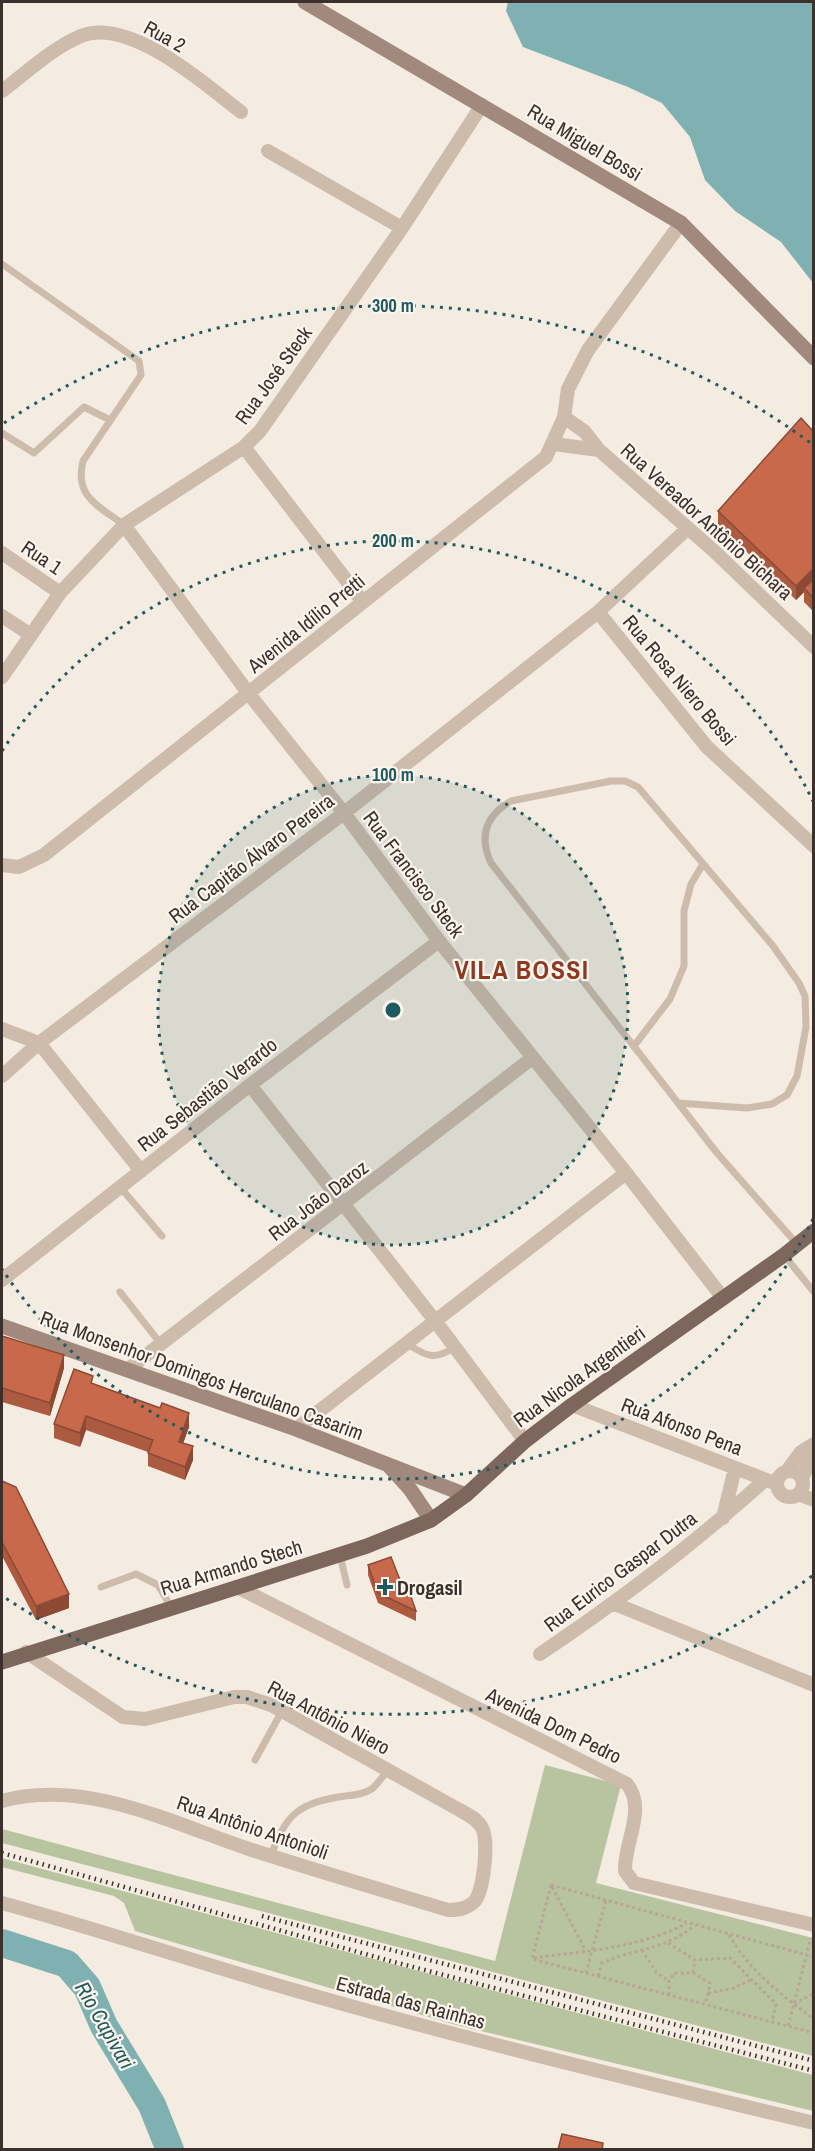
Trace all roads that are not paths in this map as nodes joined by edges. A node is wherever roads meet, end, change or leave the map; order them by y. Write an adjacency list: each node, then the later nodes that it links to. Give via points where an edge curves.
1 (305, 2): 3 (main road, Rua Miguel Bossi)
2 (2, 91): 4 (street, Rua 2, via 67,43 99,32 127,37 147,46 195,76)
3 (482, 105): 6 (main road, Rua Miguel Bossi); 7 (street, Rua José Steck)
4 (241, 112)
5 (268, 152): 7 (street)
6 (681, 223): 9 (main road, Rua Miguel Bossi); 10 (street, Avenida Idílio Pretti, via 588,350 568,389)
7 (402, 228): 14 (street, Rua José Steck, via 260,431)
8 (2, 264): 11 (lane, via 139,361 141,375)
9 (813, 358)
10 (564, 417): 13 (street, Avenida Idílio Pretti); 15 (street, Rua Vereador Antônio Bichara, via 585,432)
11 (110, 420): 12 (lane, via 84,407 34,453); 16 (lane, via 82,461 81,486 88,497)
12 (2, 434)
13 (554, 444): 15 (street, Rua Vereador Antônio Bichara); 20 (street, Avenida Idílio Pretti, via 546,457)
14 (244, 447): 16 (street, Rua José Steck); 20 (street)
15 (599, 450): 17 (street, Rua Vereador Antônio Bichara)
16 (124, 525): 19 (street, Rua José Steck); 26 (street, Rua Francisco Steck)
17 (687, 529): 21 (street, Rua Capitão Álvaro Pereira); 24 (street, Rua Vereador Antônio Bichara)
18 (2, 553): 19 (street, Rua 1)
19 (60, 593): 23 (street, Rua José Steck)
20 (363, 602): 26 (street, Avenida Idílio Pretti)
21 (598, 612): 27 (street, Rua Capitão Álvaro Pereira); 28 (street, Rua Rosa Niero Bossi, via 707,747)
22 (2, 615): 23 (street)
23 (31, 635): 25 (street, Rua José Steck)
24 (813, 647)
25 (2, 677)
26 (249, 694): 27 (street, Rua Francisco Steck); 29 (street, Avenida Idílio Pretti, via 44,855 26,865)
27 (344, 813): 31 (street, Rua Francisco Steck); 33 (street, Rua Capitão Álvaro Pereira)
28 (813, 846)
29 (5, 863)
30 (703, 864): 34 (lane, via 691,884 684,910 684,966 670,999); 34 (lane, via 638,787 625,781 511,801 492,817 485,834 484,847 491,863); 38 (lane, via 800,983 805,996 806,1027 797,1076 787,1095 772,1104 747,1108)
31 (439, 941): 35 (street, Rua Francisco Steck); 37 (street, Rua Sebastião Verardo)
32 (2, 1029): 33 (street)
33 (39, 1043): 36 (street, Rua Capitão Álvaro Pereira); 39 (street)
34 (634, 1046): 38 (lane)
35 (531, 1059): 40 (street, Rua Francisco Steck); 42 (street, Rua João Daroz)
36 (2, 1076)
37 (250, 1085): 39 (street, Rua Sebastião Verardo); 42 (street)
38 (678, 1103): 45 (lane)
39 (141, 1171): 41 (street, Rua Sebastião Verardo)
40 (626, 1173): 50 (street, Rua Francisco Steck); 51 (street)
41 (120, 1187): 44 (lane); 47 (street, Rua Sebastião Verardo)
42 (344, 1205): 51 (street); 53 (street, Rua João Daroz)
43 (813, 1231): 45 (main road, Rua Nicola Argentieri)
44 (162, 1236)
45 (797, 1245): 46 (main road, Rua Nicola Argentieri)
46 (784, 1255): 49 (lane); 50 (main road, Rua Nicola Argentieri)
47 (2, 1280)
48 (120, 1292): 53 (lane)
49 (813, 1292)
50 (723, 1298): 57 (main road, Rua Nicola Argentieri)
51 (436, 1322): 54 (street); 55 (street)
52 (2, 1326): 56 (main road, Rua Monsenhor Domingos Herculano Casarim)
53 (161, 1344): 56 (street, Rua João Daroz)
54 (408, 1344): 55 (lane, via 435,1357); 58 (street)
55 (454, 1347): 59 (street)
56 (127, 1370): 58 (main road, Rua Monsenhor Domingos Herculano Casarim)
57 (572, 1405): 59 (main road, Rua Nicola Argentieri); 63 (street, Rua Afonso Pena)
58 (296, 1429): 62 (main road, Rua Monsenhor Domingos Herculano Casarim)
59 (525, 1441): 68 (main road, Rua Nicola Argentieri)
60 (813, 1444): 64 (street, via 801,1452)
61 (813, 1453): 65 (street)
62 (388, 1465): 68 (main road, Rua Monsenhor Domingos Herculano Casarim); 71 (main road, Rua Monsenhor Domingos Herculano Casarim)
63 (735, 1468): 66 (street, Rua Afonso Pena); 70 (street, Rua Eurico Gaspar Dutra)
64 (787, 1471): 65 (street); 66 (street)
65 (802, 1478): 67 (street)
66 (771, 1482): 67 (street, via 786,1497); 70 (street, Rua Eurico Gaspar Dutra)
67 (798, 1494): 69 (street)
68 (466, 1495): 71 (main road, Rua Armando Stech)
69 (813, 1500)
70 (723, 1518): 76 (street, Rua Eurico Gaspar Dutra)
71 (431, 1520): 72 (main road, Rua Armando Stech)
72 (340, 1555): 73 (lane); 75 (main road, Rua Armando Stech)
73 (347, 1585)
74 (101, 1587): 77 (lane, via 136,1574 158,1586)
75 (237, 1587): 77 (main road, Rua Armando Stech); 89 (street, Avenida Dom Pedro, via 627,1784 633,1791 636,1808 625,1871 634,1882)
76 (615, 1604): 79 (street, Rua Eurico Gaspar Dutra); 81 (street)
77 (171, 1607): 78 (main road, Rua Armando Stech)
78 (26, 1652): 80 (main road, Rua Armando Stech); 82 (street, Rua Antônio Niero, via 123,1717 145,1719 247,1696)
79 (540, 1654)
80 (2, 1662)
81 (813, 1684)
82 (282, 1711): 83 (lane); 84 (street, Rua Antônio Niero)
83 (255, 1760)
84 (388, 1770): 86 (lane, via 372,1789 323,1799 297,1811 279,1833); 87 (street, Rua Antônio Niero, via 481,1825 486,1840)
85 (2, 1801): 86 (street, Rua Antônio Antonioli, via 20,1795 46,1795 124,1806)
86 (271, 1856): 87 (street, Rua Antônio Antonioli, via 448,1910 468,1906)
87 (481, 1891)
88 (2, 1903): 90 (street, Estrada das Rainhas, via 530,2055)
89 (813, 1928)
90 (813, 2123)

